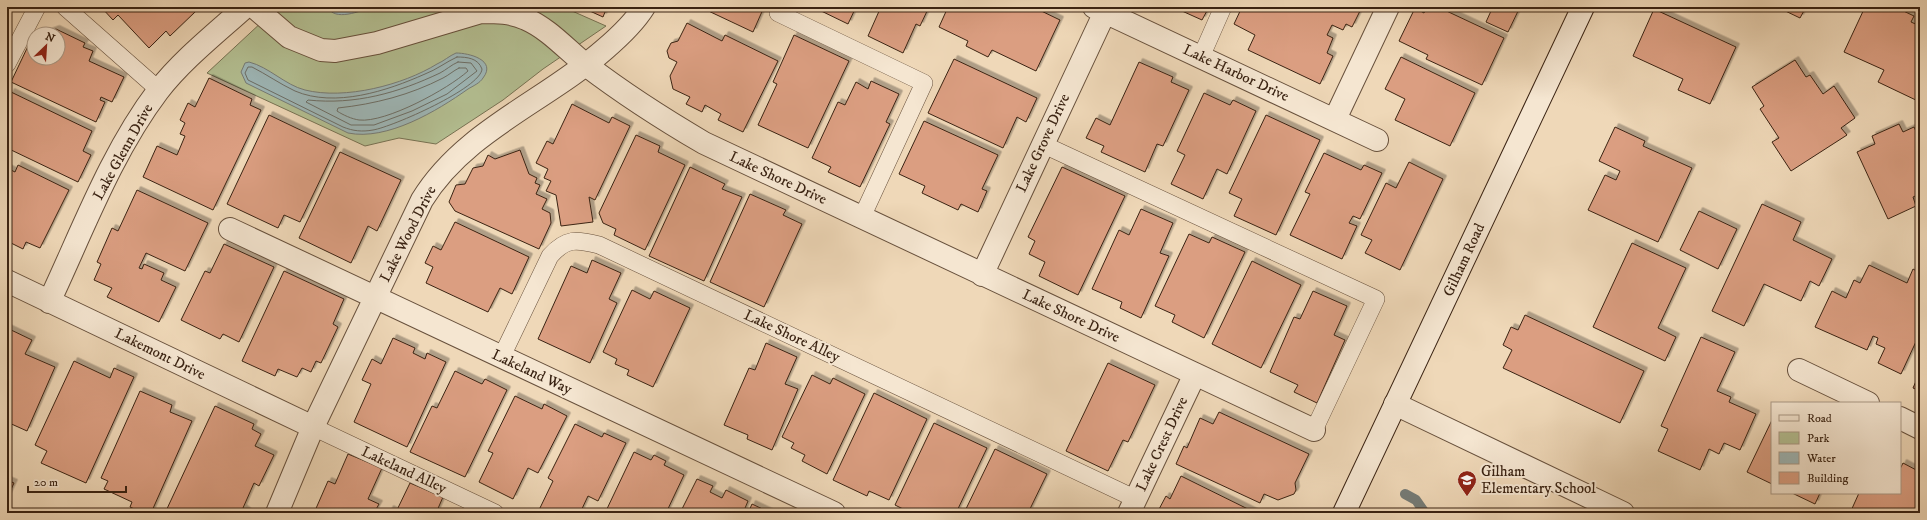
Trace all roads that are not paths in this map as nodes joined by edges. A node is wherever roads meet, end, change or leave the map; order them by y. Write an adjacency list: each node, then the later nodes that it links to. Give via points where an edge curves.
1 (38, 7): 12 (lane)
2 (65, 7): 14 (lane)
3 (245, 7): 14 (street, Lake Glenn Drive, via 196,51)
4 (254, 7): 13 (street, Lake Shore Drive, via 288,37 321,50 335,51 377,43 481,12 514,14 543,28)
5 (644, 7): 13 (street, Lake Wood Drive, via 616,40)
6 (781, 7): 18 (lane, via 778,13 924,83)
7 (1223, 7): 11 (lane)
8 (1388, 7): 15 (street)
9 (1583, 7): 28 (street, Gilham Road)
10 (1100, 9): 11 (street, Lake Harbor Drive); 17 (street, Lake Grove Drive)
11 (1201, 57): 15 (street, Lake Harbor Drive)
12 (7, 64)
13 (586, 65): 18 (street, Lake Shore Drive, via 650,111 704,143); 22 (street, Lake Wood Drive, via 488,132 432,183)
14 (159, 90): 23 (street, Lake Glenn Drive, via 141,115 110,172)
15 (1335, 119): 16 (street, Lake Harbor Drive)
16 (1377, 140)
17 (1042, 144): 20 (street, Lake Grove Drive); 32 (lane, via 1376,299)
18 (862, 217): 20 (street, Lake Shore Drive)
19 (230, 229): 22 (street, Lakeland Way)
20 (982, 275): 26 (street, Lake Shore Drive)
21 (7, 281): 23 (street, Lakemont Drive)
22 (375, 299): 24 (street, Lakeland Way); 30 (street, Lake Wood Drive)
23 (49, 302): 30 (street, Lakemont Drive)
24 (502, 358): 33 (lane, Lake Shore Alley, via 550,256 558,246 569,241 583,241 599,245); 36 (street, Lakeland Way)
25 (1799, 370): 27 (street)
26 (1195, 374): 32 (street, Lake Shore Drive); 33 (street, Lake Crest Drive)
27 (1866, 402)
28 (1395, 404): 37 (street, Gilham Road); 38 (street)
29 (1901, 418): 31 (street)
30 (313, 427): 34 (street, Lake Wood Drive); 35 (lane, Lakeland Alley)
31 (1920, 428)
32 (1314, 430)
33 (1132, 506)
34 (277, 513)
35 (495, 513)
36 (834, 513)
37 (1344, 513)
38 (1623, 513)

